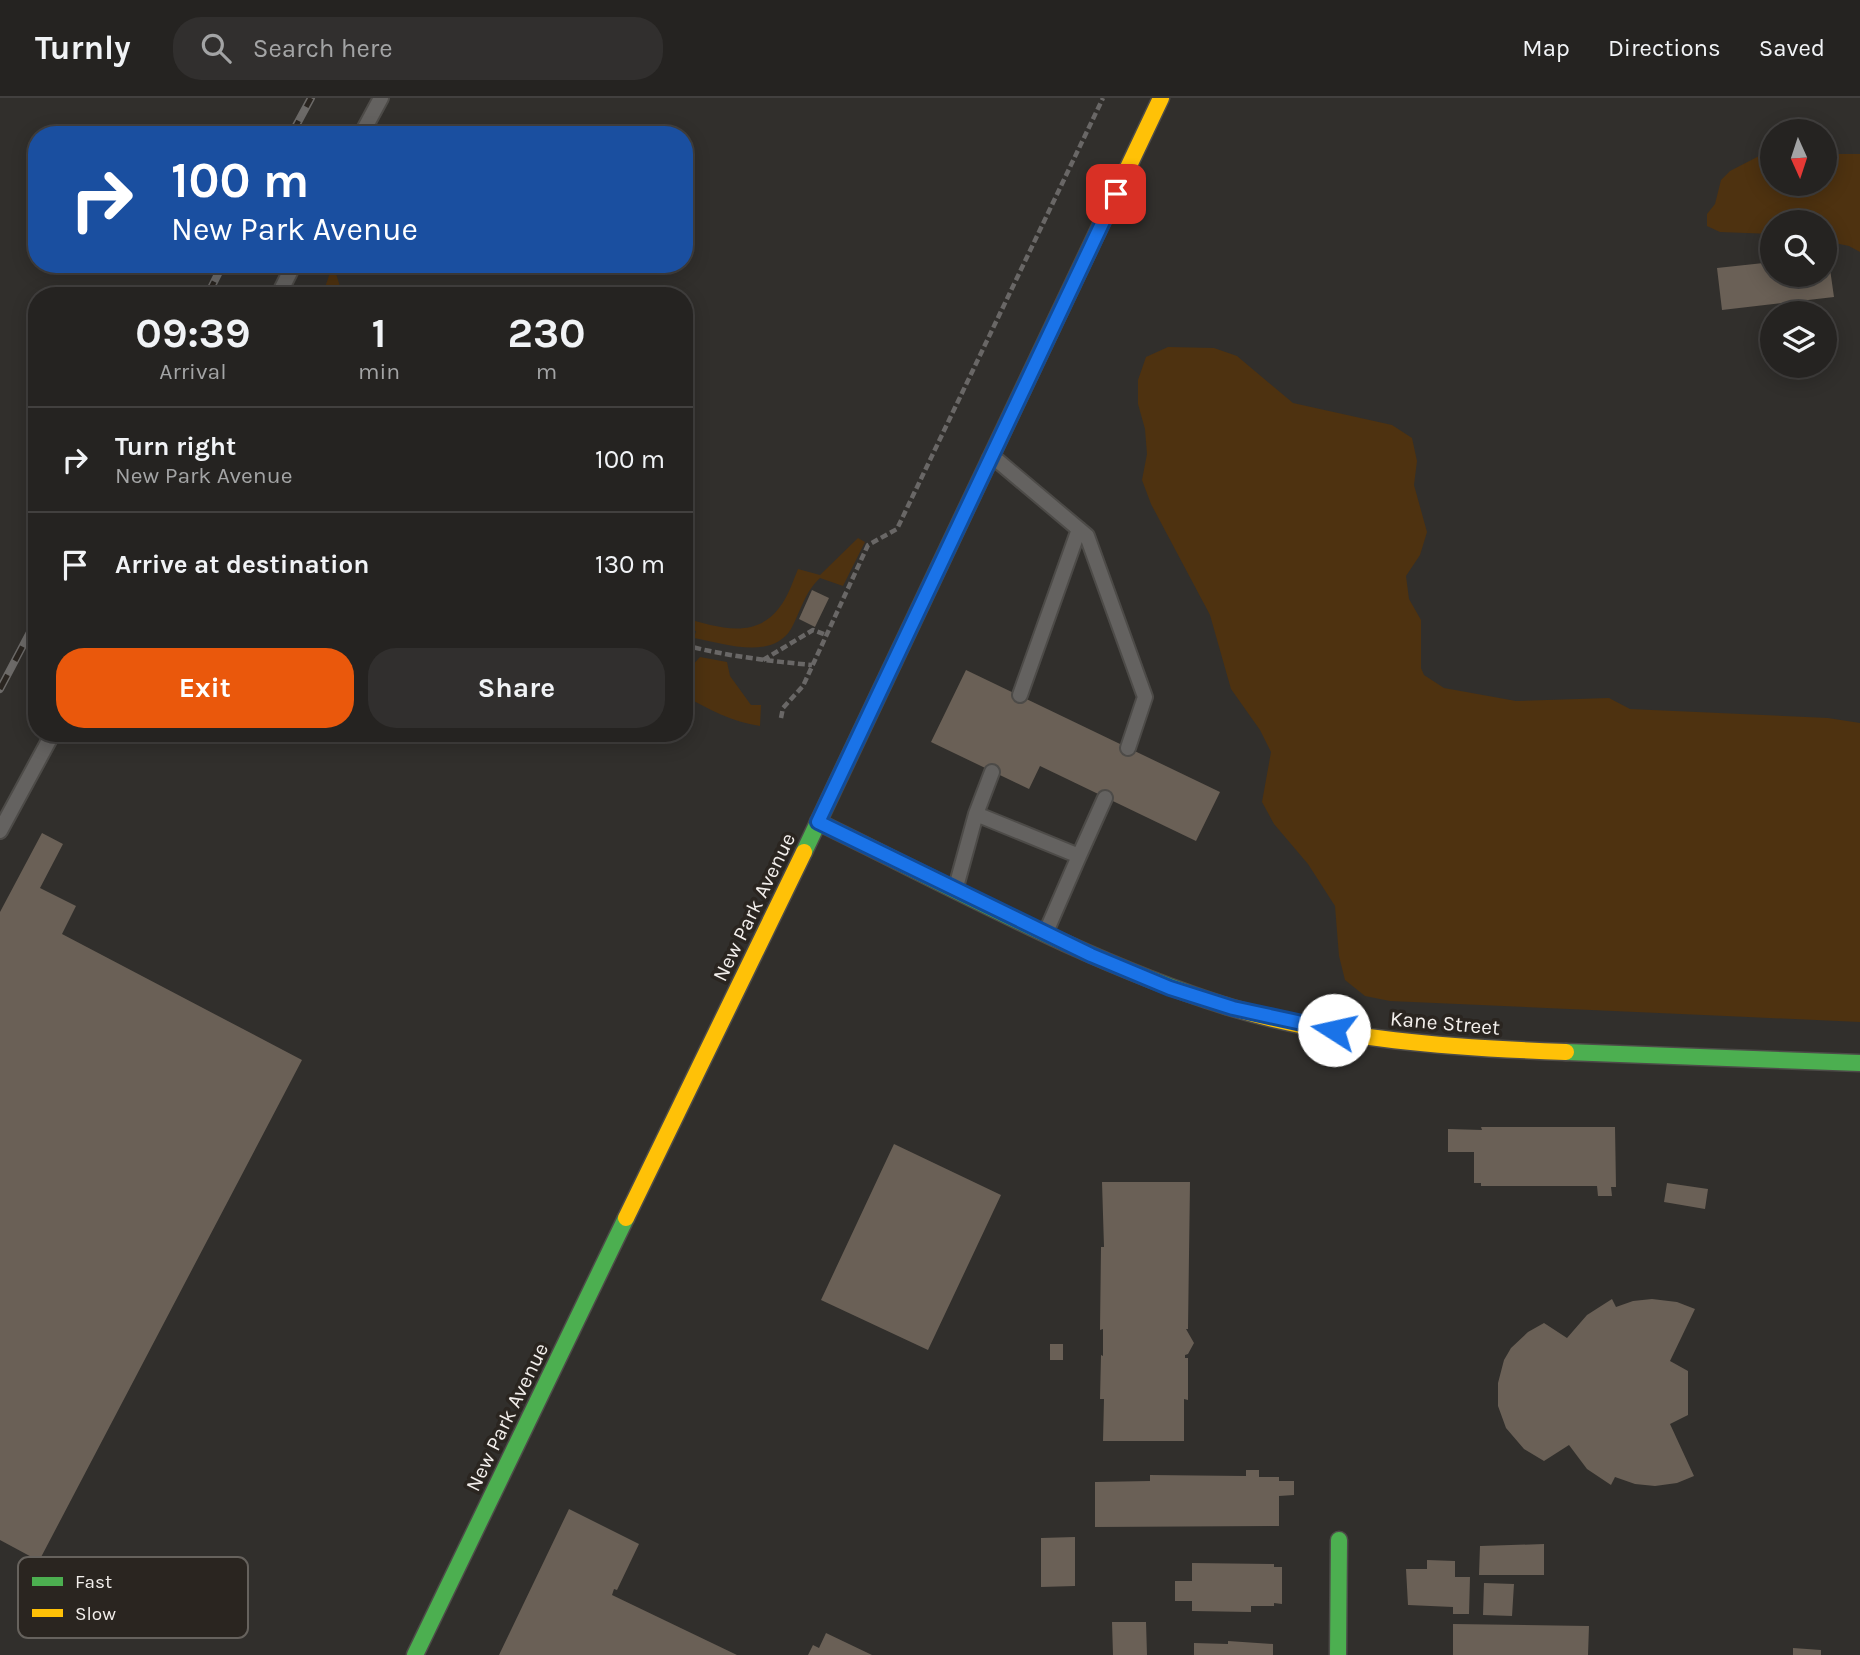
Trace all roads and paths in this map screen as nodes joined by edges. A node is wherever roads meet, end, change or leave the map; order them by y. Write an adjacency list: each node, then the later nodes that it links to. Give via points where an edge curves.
1 (381, 98): 4 (lane)
2 (1103, 98): 7 (path, via 897,529 868,545)
3 (1161, 98): 5 (main road, New Park Avenue)
4 (366, 126)
5 (992, 456): 6 (lane); 18 (main road, New Park Avenue)
6 (1079, 529): 11 (lane); 14 (lane, via 1087,536 1145,697)
7 (826, 635): 9 (path, via 813,630); 10 (path)
8 (693, 647): 9 (path)
9 (762, 660): 10 (path)
10 (812, 665): 12 (path)
11 (1020, 695)
12 (781, 718)
13 (48, 742): 19 (lane)
14 (1128, 748)
15 (992, 772): 17 (lane)
16 (1105, 798): 20 (lane)
17 (976, 814): 20 (lane); 21 (lane)
18 (818, 822): 21 (main road, Kane Street); 25 (main road, New Park Avenue)
19 (0, 831)
20 (1080, 856): 22 (lane)
21 (955, 889): 22 (main road, Kane Street)
22 (1046, 933): 23 (main road, Kane Street, via 1170,988 1296,1024 1360,1035 1487,1049)
23 (1860, 1063)
24 (1339, 1540): 26 (main road)
25 (415, 1655)
26 (1338, 1655)

